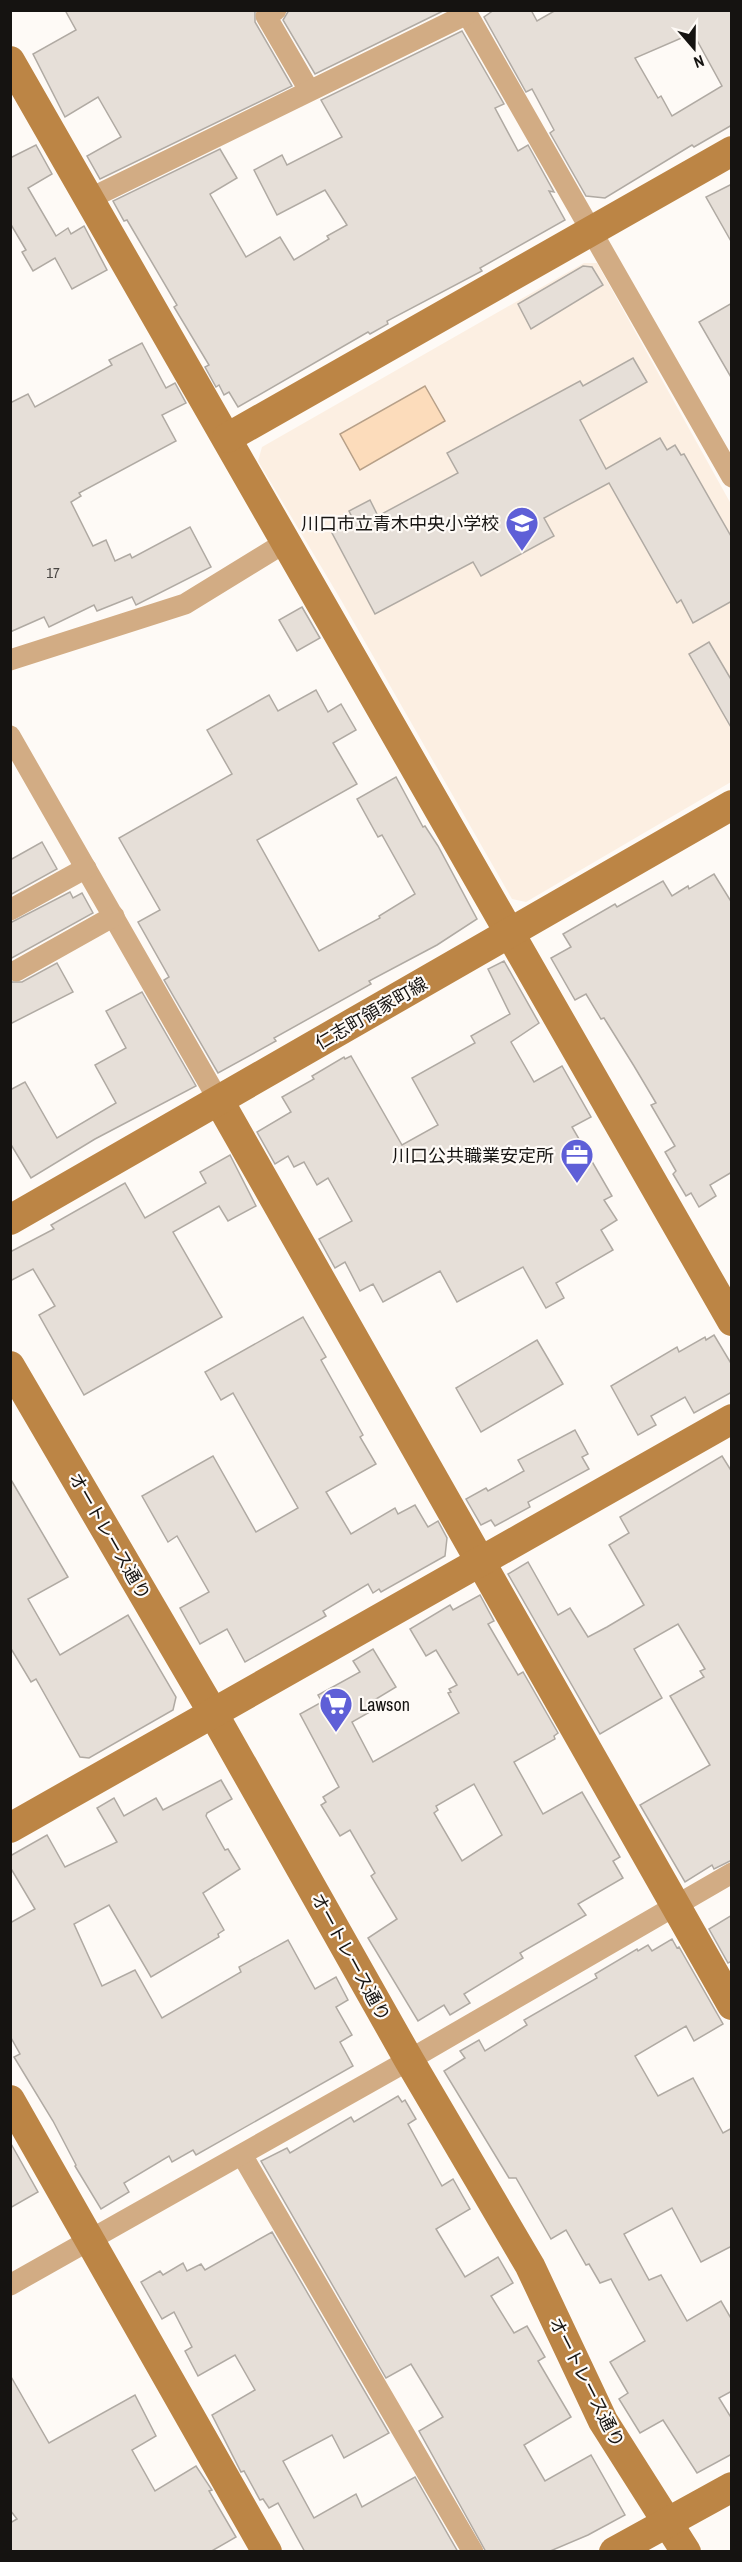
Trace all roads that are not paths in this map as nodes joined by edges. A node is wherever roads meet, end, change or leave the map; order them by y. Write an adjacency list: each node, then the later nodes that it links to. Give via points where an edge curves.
1 (276, 10): 4 (street, via 266,16)
2 (466, 12): 4 (street); 7 (street)
3 (10, 61): 6 (street)
4 (309, 90): 6 (street)
5 (732, 151): 7 (street)
6 (90, 199): 8 (street)
7 (591, 230): 8 (street); 9 (street)
8 (227, 438): 10 (street)
9 (732, 477)
10 (286, 542): 11 (street, via 185,604); 17 (street)
11 (10, 660)
12 (10, 736): 14 (street)
13 (732, 806): 17 (street, 仁志町領家町線)
14 (86, 868): 15 (street); 16 (street)
15 (10, 910)
16 (114, 916): 18 (street); 19 (street)
17 (509, 933): 19 (street, 仁志町領家町線); 21 (street)
18 (16, 971)
19 (219, 1101): 20 (street, 仁志町領家町線); 24 (street)
20 (10, 1220)
21 (732, 1321)
22 (10, 1366): 25 (street, オートレース通り)
23 (732, 1419): 24 (street)
24 (479, 1563): 25 (street); 28 (street)
25 (213, 1713): 26 (street); 30 (street, オートレース通り)
26 (10, 1828)
27 (732, 1873): 28 (street)
28 (675, 1906): 29 (street); 30 (street)
29 (732, 2005)
30 (409, 2060): 32 (street); 36 (street, オートレース通り, via 530,2266 603,2421)
31 (10, 2100): 33 (street)
32 (242, 2155): 33 (street); 38 (street)
33 (89, 2242): 34 (street); 37 (street)
34 (10, 2285)
35 (732, 2487): 36 (street)
36 (668, 2523): 39 (street); 40 (street, オートレース通り)
37 (267, 2552)
38 (473, 2552)
39 (614, 2552)
40 (686, 2552)

